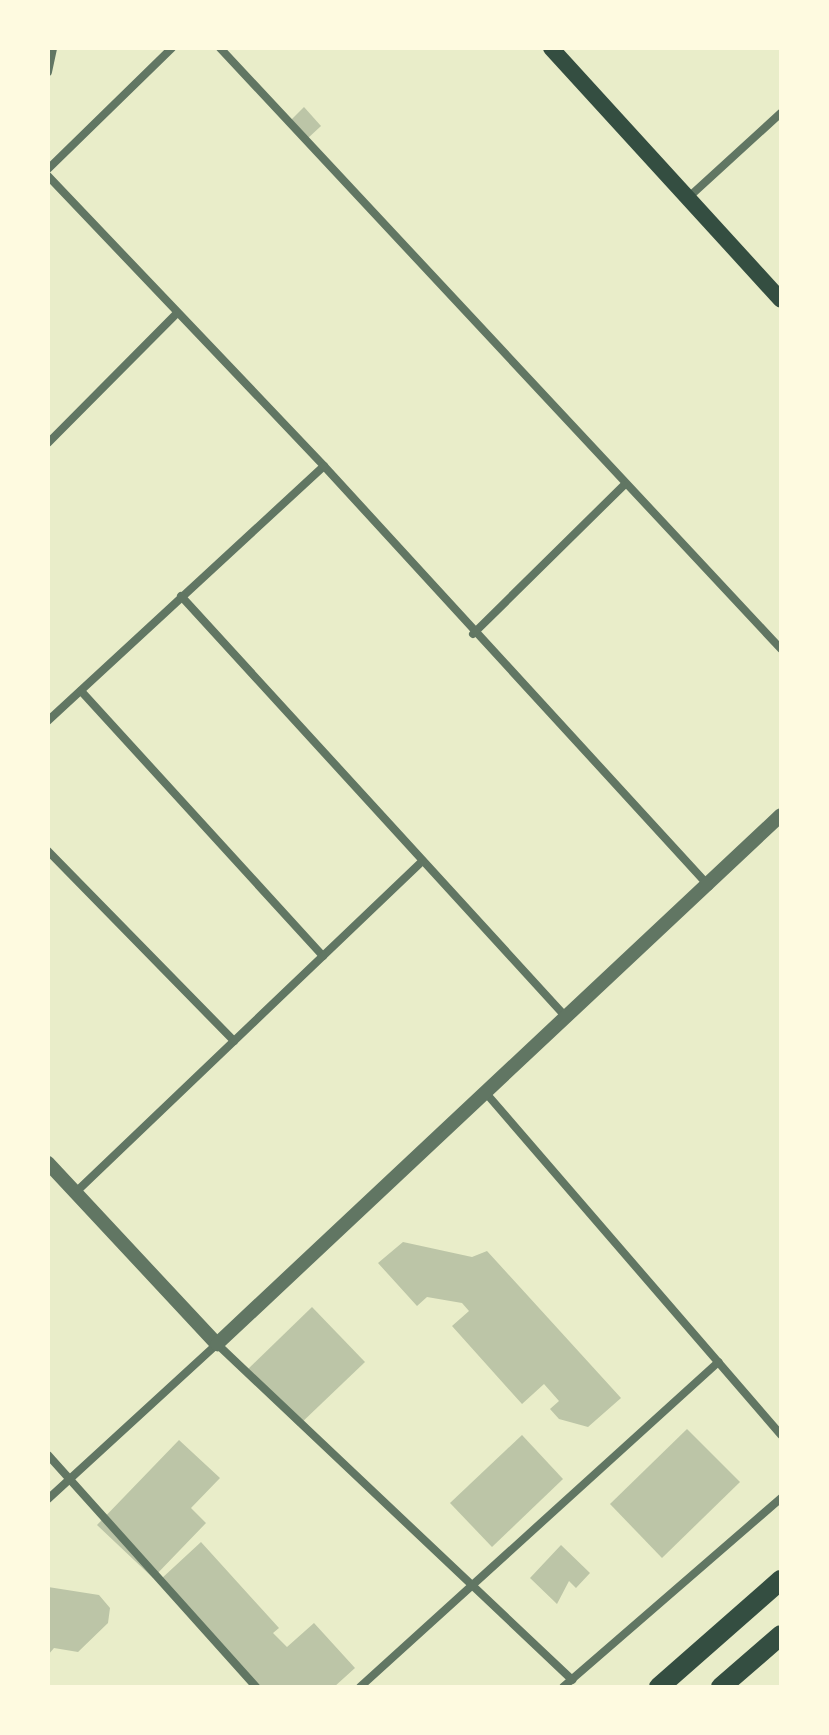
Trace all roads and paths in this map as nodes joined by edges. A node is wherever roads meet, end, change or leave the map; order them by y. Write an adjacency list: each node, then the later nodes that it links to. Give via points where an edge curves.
1 (53, 48): 5 (street)
2 (172, 48): 7 (street)
3 (220, 48): 14 (street)
4 (551, 48): 9 (main road)
5 (48, 72)
6 (781, 113): 9 (street)
7 (48, 169)
8 (48, 176): 11 (street)
9 (690, 196): 10 (main road)
10 (781, 300)
11 (176, 314): 12 (street); 13 (street)
12 (48, 443)
13 (324, 466): 15 (street); 16 (street)
14 (623, 486): 16 (street); 17 (street)
15 (181, 596): 18 (street); 22 (street)
16 (473, 634): 23 (street)
17 (781, 649)
18 (81, 691): 19 (street); 24 (street)
19 (48, 721)
20 (781, 815): 23 (street)
21 (48, 851): 26 (street)
22 (419, 864): 24 (street); 25 (street)
23 (709, 886): 25 (street)
24 (323, 956): 26 (street)
25 (567, 1018): 27 (street)
26 (234, 1041): 29 (street)
27 (485, 1092): 30 (street); 31 (street)
28 (48, 1163): 29 (street)
29 (76, 1192): 30 (street)
30 (217, 1344): 34 (street); 38 (street)
31 (718, 1362): 32 (street); 38 (street)
32 (781, 1435)
33 (48, 1455): 34 (street)
34 (70, 1478): 36 (street); 41 (street)
35 (781, 1498): 40 (street)
36 (48, 1499)
37 (781, 1580): 44 (main road)
38 (475, 1588): 40 (street); 42 (street)
39 (781, 1635): 45 (main road)
40 (572, 1680): 43 (street)
41 (256, 1687)
42 (360, 1687)
43 (563, 1687)
44 (659, 1687)
45 (721, 1687)

